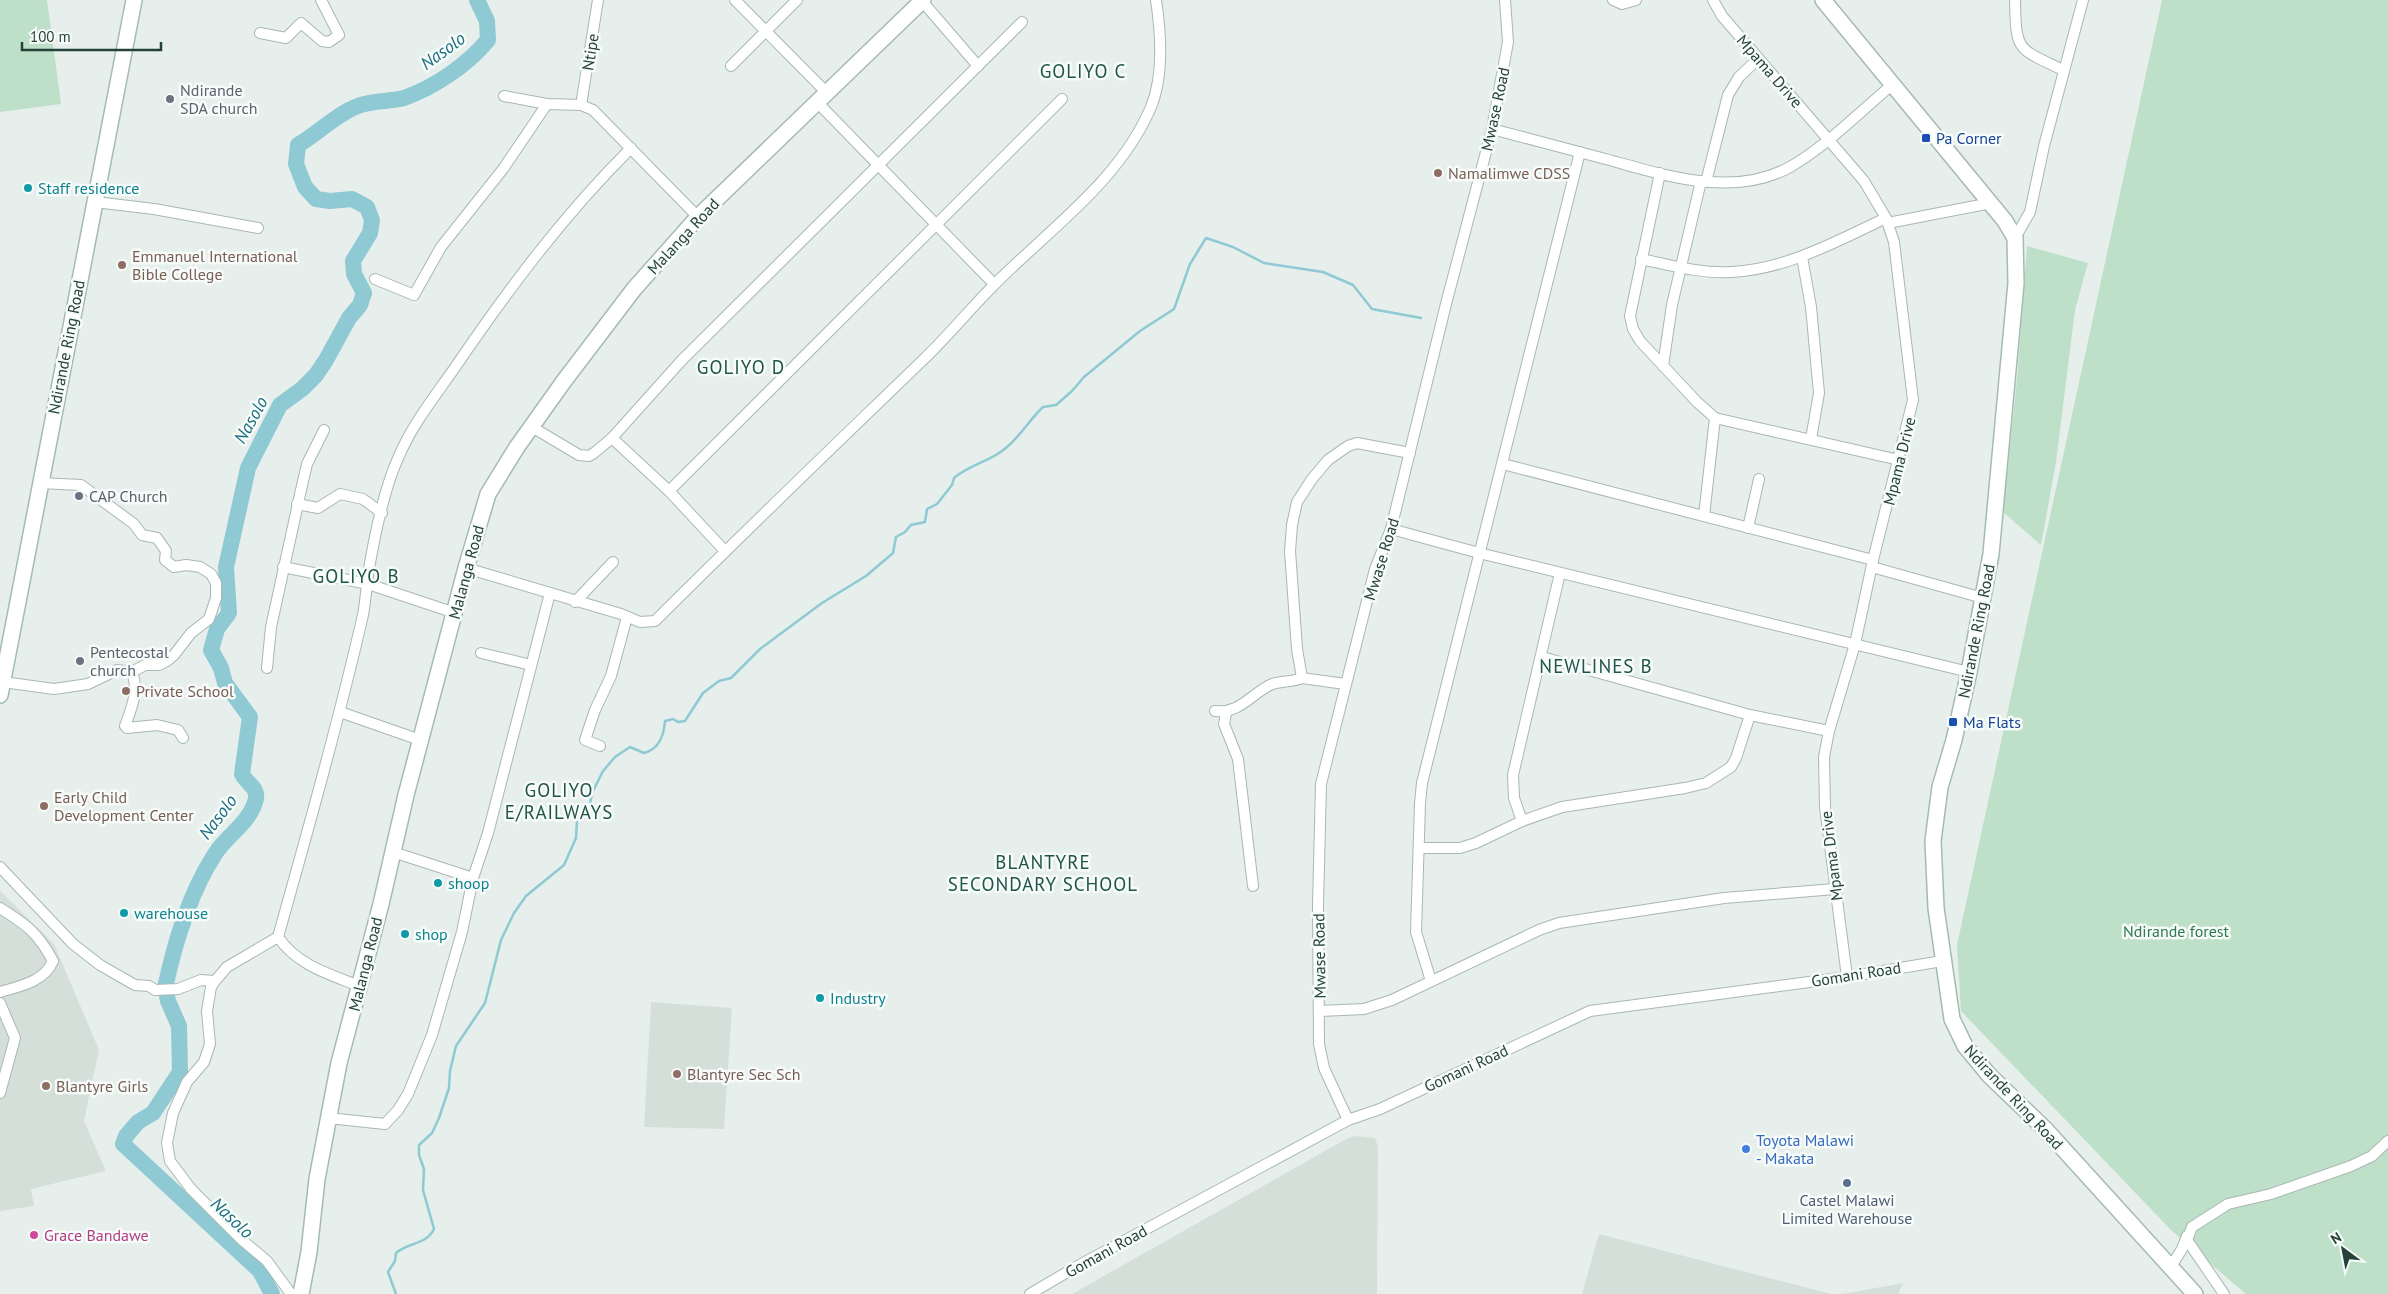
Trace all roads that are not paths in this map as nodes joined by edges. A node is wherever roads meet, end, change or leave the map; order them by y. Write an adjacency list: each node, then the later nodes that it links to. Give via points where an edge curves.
1 (134, 0): 35 (street, Ndirande Ring Road)
2 (322, 0): 17 (street, via 340,36 328,42 322,41 301,23 286,38)
3 (598, 0): 27 (street, Ntipe)
4 (735, 0): 16 (street)
5 (797, 0): 16 (street)
6 (1156, 0): 46 (street, via 1160,39 1157,81 1151,105 1138,132 1118,162 1089,195)
7 (1505, 0): 28 (street, Mwase Road, via 1508,42)
8 (1613, 0): 9 (street, via 1622,4)
9 (1636, 0)
10 (1713, 0): 18 (street, Mpama Drive, via 1722,16)
11 (1823, 0): 22 (street)
12 (2015, 0): 21 (street, via 2016,36 2020,44 2029,54)
13 (2083, 0): 21 (street)
14 (923, 1): 20 (street); 24 (street, Malanga Road)
15 (1022, 22): 20 (street)
16 (766, 31): 19 (street); 24 (street)
17 (260, 32)
18 (1758, 59): 29 (street, Mpama Drive); 34 (street, via 1735,82 1728,95)
19 (731, 66)
20 (978, 66): 32 (street)
21 (2063, 70): 41 (street, via 2030,212)
22 (1893, 84): 29 (street); 36 (street)
23 (504, 96): 26 (street)
24 (823, 98): 32 (street); 37 (street, Malanga Road)
25 (1062, 99): 39 (street)
26 (547, 104): 27 (street); 45 (street, via 503,169 441,247 414,294)
27 (581, 105): 30 (street, via 602,117)
28 (1492, 129): 31 (street); 53 (street, Mwase Road)
29 (1828, 138): 34 (street, via 1789,168 1772,175 1736,183); 38 (street, Mpama Drive, via 1864,181)
30 (631, 148): 37 (street); 60 (street, via 555,229 475,338 408,439 394,469)
31 (1580, 152): 33 (street); 55 (street)
32 (878, 166): 39 (street); 51 (street, via 682,360)
33 (1660, 173): 34 (street); 43 (street)
34 (1703, 182): 44 (street)
35 (94, 202): 40 (street); 57 (street, Ndirande Ring Road)
36 (1991, 203): 38 (street); 41 (street)
37 (698, 217): 49 (street, Malanga Road, via 634,289)
38 (1887, 220): 42 (street); 54 (street, Mpama Drive, via 1894,242 1913,387 1912,413)
39 (937, 225): 46 (street); 58 (street)
40 (258, 228)
41 (2015, 238): 73 (street, Ndirande Ring Road, via 2016,283 2010,355 1991,554)
42 (1802, 256): 44 (street, via 1732,272); 52 (street, via 1813,324 1819,393)
43 (1641, 260): 44 (street); 47 (street, via 1631,321 1640,341)
44 (1681, 267): 47 (street)
45 (375, 279)
46 (994, 284): 64 (street, via 926,356)
47 (1662, 366): 48 (street)
48 (1715, 418): 52 (street); 61 (street)
49 (532, 427): 51 (street, via 584,456 594,453); 69 (street, Malanga Road, via 488,494)
50 (324, 430): 59 (street, via 307,464)
51 (612, 438): 58 (street)
52 (1811, 439): 54 (street)
53 (1410, 453): 63 (street, Mwase Road); 84 (street, via 1357,443 1348,446 1328,460 1298,502 1290,551)
54 (1899, 460): 67 (street, Mpama Drive)
55 (1503, 464): 61 (street); 65 (street)
56 (1759, 479): 62 (street)
57 (40, 483): 82 (street, via 81,486 134,524 142,535 157,538 166,551 166,560 174,567 200,567 211,574 216,583 216,598 209,619 191,633 167,660); 86 (street, Ndirande Ring Road)
58 (669, 491): 64 (street)
59 (297, 504): 60 (street, via 318,508 340,494 363,499); 68 (street)
60 (382, 513): 71 (street)
61 (1704, 516): 62 (street)
62 (1748, 528): 67 (street)
63 (1391, 529): 65 (street); 85 (street, Mwase Road, via 1375,569)
64 (725, 551): 76 (street, via 655,621 640,622)
65 (1479, 553): 70 (street); 94 (street, via 1422,784)
66 (613, 562): 74 (street)
67 (1873, 564): 73 (street); 77 (street, Mpama Drive)
68 (283, 567): 71 (street); 81 (street)
69 (466, 568): 72 (street); 75 (street, Malanga Road)
70 (1560, 573): 77 (street); 79 (street)
71 (368, 584): 75 (street); 87 (street)
72 (550, 592): 74 (street); 80 (street)
73 (1983, 598): 83 (street, Ndirande Ring Road)
74 (575, 602): 76 (street)
75 (454, 613): 91 (street, Malanga Road)
76 (627, 617): 92 (street, via 611,676 585,740)
77 (1855, 644): 83 (street); 89 (street, Mpama Drive)
78 (481, 653): 80 (street)
79 (1542, 657): 88 (street); 93 (street, via 1513,774 1514,798)
80 (530, 665): 97 (street, via 488,833)
81 (267, 668)
82 (132, 672): 86 (street, via 118,670 88,684 54,689); 90 (street, via 136,682 134,700 125,726 157,725 178,730)
83 (1969, 672): 102 (street, Ndirande Ring Road, via 1940,787 1933,841)
84 (1302, 678): 85 (street); 98 (street, via 1268,686 1247,702 1221,712 1238,759)
85 (1345, 684): 109 (street, Mwase Road, via 1321,784)
86 (1, 688)
87 (340, 712): 91 (street); 101 (street)
88 (1750, 715): 89 (street); 93 (street, via 1731,767 1706,783 1562,807)
89 (1829, 731): 99 (street, Mpama Drive, via 1823,779)
90 (183, 738)
91 (420, 740): 95 (street, Malanga Road)
92 (600, 746)
93 (1522, 822): 94 (street, via 1476,844 1460,848)
94 (1419, 848): 105 (street, via 1416,932)
95 (393, 852): 97 (street); 106 (street, Malanga Road)
96 (0, 867): 104 (street, via 73,944 100,965 135,985 155,990 178,988 201,980)
97 (473, 878): 111 (street, via 462,932 432,1035 398,1110 384,1124)
98 (1253, 886)
99 (1835, 889): 103 (street, Mpama Drive); 105 (street, via 1724,898 1559,923)
100 (0, 908): 107 (street, via 42,940 53,961 49,971 31,982)
101 (278, 937): 104 (street, via 227,967); 106 (street, via 286,949 312,967)
102 (1942, 961): 103 (street, Gomani Road); 115 (street, Ndirande Ring Road, via 1952,1019 1965,1046 2046,1130)
103 (1847, 977): 112 (street, Gomani Road, via 1590,1011)
104 (214, 981): 116 (street, via 207,1011 210,1044 204,1062 188,1082 173,1113 166,1142 170,1161 191,1189 267,1261)
105 (1431, 981): 109 (street, via 1364,1009)
106 (359, 986): 111 (street, Malanga Road)
107 (0, 992)
108 (0, 1003): 110 (street, via 15,1038)
109 (1320, 1010): 112 (street, Mwase Road, via 1319,1044 1324,1068)
110 (0, 1093)
111 (328, 1118): 117 (street, Malanga Road)
112 (1348, 1120): 118 (street, Gomani Road)
113 (2388, 1141): 114 (street, via 2372,1156 2351,1166 2271,1194 2228,1204 2192,1227)
114 (2187, 1236): 115 (street); 120 (street)
115 (2170, 1268): 119 (street, Ndirande Ring Road)
116 (291, 1294)
117 (301, 1294)
118 (1030, 1294)
119 (2195, 1294)
120 (2224, 1294)

